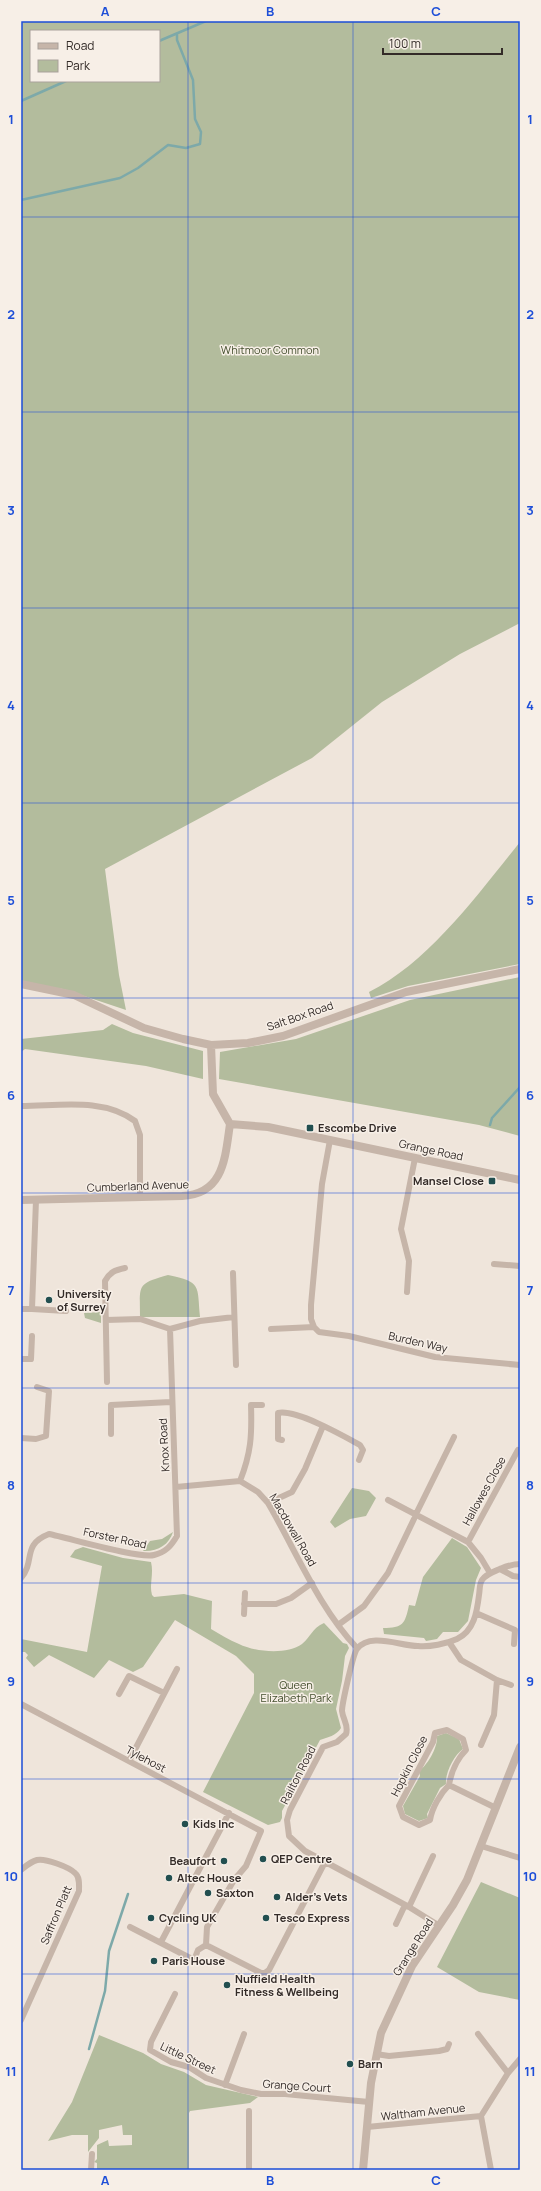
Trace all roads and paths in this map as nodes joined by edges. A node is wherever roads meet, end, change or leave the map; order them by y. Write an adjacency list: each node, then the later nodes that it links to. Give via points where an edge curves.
1 (520, 969): 3 (street, Salt Box Road, via 406,992 283,1036 248,1043)
2 (21, 984): 3 (street, Salt Box Road, via 74,995 144,1028 168,1036)
3 (211, 1044): 5 (street, via 212,1094)
4 (21, 1106): 9 (street, via 92,1105 118,1110 135,1120 140,1134)
5 (230, 1124): 6 (street, Grange Road, via 268,1127); 9 (street, Cumberland Avenue, via 224,1161 212,1186 191,1196)
6 (330, 1140): 7 (street, Grange Road); 22 (street, via 322,1184 311,1305)
7 (415, 1158): 8 (street, Grange Road); 16 (street, via 400,1229 410,1261)
8 (520, 1180)
9 (140, 1197): 11 (street, Cumberland Avenue)
10 (21, 1200): 11 (street, Cumberland Avenue)
11 (36, 1200): 18 (street)
12 (494, 1264): 13 (street)
13 (520, 1266)
14 (125, 1268): 21 (street, via 115,1270 105,1281)
15 (233, 1272): 20 (street)
16 (407, 1292)
17 (21, 1309): 18 (street)
18 (32, 1309): 19 (street)
19 (66, 1311)
20 (234, 1317): 23 (street, via 200,1321); 27 (street)
21 (106, 1320): 23 (street, via 140,1320); 29 (street)
22 (314, 1327): 24 (street); 28 (street, Burden Way, via 319,1332 349,1336 435,1357)
23 (170, 1329): 31 (street, Knox Road)
24 (271, 1329)
25 (32, 1336): 26 (street, via 31,1359)
26 (21, 1359)
27 (236, 1365)
28 (520, 1365)
29 (107, 1382)
30 (37, 1387): 35 (street, via 49,1391 46,1436)
31 (171, 1402): 34 (street, Knox Road, via 111,1405); 41 (street, Knox Road)
32 (262, 1405): 40 (street, via 251,1405 249,1459)
33 (323, 1426): 37 (street, via 286,1411 278,1413 278,1438); 39 (street, via 360,1445 363,1450); 43 (street, via 292,1492)
34 (111, 1434)
35 (21, 1438)
36 (454, 1438): 44 (street)
37 (282, 1440)
38 (518, 1450): 45 (street, Hallowes Close)
39 (359, 1460)
40 (240, 1481): 41 (street); 43 (street, Macdowall Road, via 258,1492)
41 (176, 1487): 50 (street, Forster Road, via 177,1536 163,1552 144,1556 49,1534 37,1539 31,1550 26,1572)
42 (388, 1500): 44 (street)
43 (268, 1503): 51 (street, Macdowall Road)
44 (415, 1516): 45 (street); 56 (street, via 384,1579 364,1606)
45 (468, 1542): 48 (street)
46 (520, 1564): 47 (street)
47 (500, 1569): 48 (street); 49 (street)
48 (490, 1573): 54 (street, via 481,1581)
49 (520, 1577)
50 (21, 1578)
51 (312, 1583): 53 (street, via 291,1598 276,1604); 56 (street, Macdowall Road)
52 (245, 1593): 53 (street)
53 (244, 1604): 55 (street)
54 (476, 1613): 57 (street, via 464,1634); 58 (street, via 515,1630)
55 (244, 1614)
56 (338, 1625): 59 (street, Macdowall Road)
57 (449, 1642): 59 (street, via 418,1646 373,1641); 61 (street, via 461,1660)
58 (514, 1644)
59 (357, 1648): 76 (street, Railton Road, via 351,1659 342,1709 348,1729 346,1734 337,1742 323,1747 287,1820 289,1836 305,1851)
60 (177, 1669): 63 (street)
61 (497, 1680): 62 (street); 66 (street, via 494,1715)
62 (511, 1685)
63 (164, 1693): 64 (street, via 129,1676); 69 (street)
64 (119, 1694)
65 (21, 1704): 69 (street, Tylehost)
66 (481, 1745)
67 (520, 1747): 68 (street, Grange Road)
68 (518, 1758): 71 (street, Grange Road)
69 (129, 1761): 72 (street, Tylehost)
70 (449, 1785): 70 (street, Hopkin Close, via 430,1820 419,1824 402,1817 399,1806 433,1742 435,1733 446,1730 463,1739 466,1750 450,1777); 71 (street)
71 (496, 1808): 73 (street, Grange Road)
72 (229, 1813): 82 (street); 83 (street, Tylehost, via 261,1831 246,1866 234,1880 207,1927)
73 (481, 1846): 75 (street); 80 (street, Grange Road, via 453,1906)
74 (433, 1856): 78 (street)
75 (520, 1858)
76 (325, 1862): 78 (street, Railton Road); 83 (street, via 269,1970 265,1973)
77 (21, 1870): 85 (street, Saffron Platt, via 38,1859 48,1860 76,1873 80,1882 79,1891)
78 (407, 1906): 79 (street); 80 (street, Railton Road)
79 (396, 1924)
80 (438, 1925): 89 (street, Grange Road, via 405,1979 381,2032)
81 (130, 1927): 82 (street)
82 (161, 1942): 83 (street, via 194,1960 198,1950)
83 (206, 1945)
84 (175, 1994): 92 (street, Little Street, via 151,2042 150,2050)
85 (21, 2020)
86 (244, 2034): 92 (street, Little Street)
87 (478, 2034): 91 (street)
88 (449, 2044): 89 (street, via 446,2049 439,2051 388,2056)
89 (376, 2054): 93 (street, Grange Road)
90 (520, 2059): 91 (street, Waltham Avenue)
91 (508, 2073): 95 (street, Waltham Avenue)
92 (225, 2085): 93 (street, Grange Court, via 261,2094)
93 (369, 2102): 96 (street, Grange Road)
94 (249, 2111): 99 (street)
95 (481, 2116): 96 (street, Waltham Avenue); 101 (street, Waltham Avenue)
96 (366, 2127): 100 (street, Grange Road)
97 (92, 2154): 98 (street)
98 (91, 2170)
99 (249, 2170)
100 (363, 2170)
101 (491, 2170)

